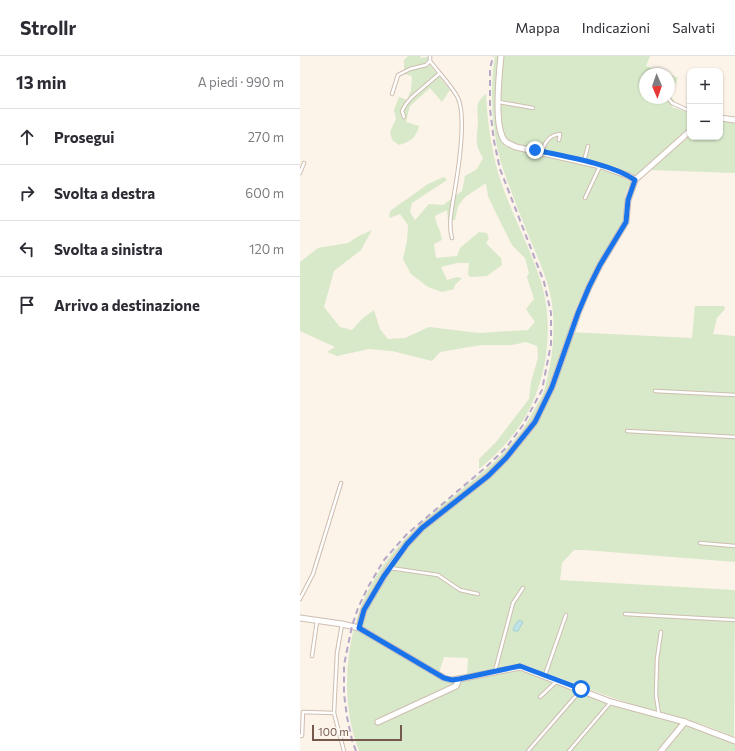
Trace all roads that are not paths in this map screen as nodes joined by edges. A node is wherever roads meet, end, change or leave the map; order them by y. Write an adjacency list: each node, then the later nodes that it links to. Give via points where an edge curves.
1 (430, 56): 3 (lane)
2 (501, 56): 6 (street)
3 (430, 61): 4 (lane); 5 (lane, via 426,65 398,75)
4 (439, 74): 10 (lane, via 406,104 402,111); 23 (lane, via 451,87 461,108 460,158 452,208)
5 (392, 94)
6 (498, 102): 8 (lane); 16 (street, via 502,136 507,143)
7 (675, 104): 9 (lane)
8 (533, 108)
9 (687, 109)
10 (404, 117)
11 (723, 118): 12 (street)
12 (735, 120)
13 (687, 134): 21 (street)
14 (559, 140): 16 (lane, via 560,134 549,138)
15 (588, 146): 17 (lane)
16 (542, 152): 17 (street)
17 (584, 162): 19 (street)
18 (304, 163): 20 (lane)
19 (601, 166): 21 (street); 22 (lane)
20 (300, 173)
21 (635, 180): 31 (street, via 628,200 626,222 589,287 552,387 535,422 488,476 422,528)
22 (585, 198)
23 (452, 238)
24 (655, 391): 25 (lane)
25 (735, 395)
26 (627, 431): 27 (lane)
27 (735, 437)
28 (341, 483): 34 (lane, via 313,574)
29 (700, 543): 30 (lane)
30 (735, 546)
31 (388, 568): 33 (lane, via 438,575 460,590); 41 (street, via 364,610)
32 (523, 588): 44 (lane, via 513,603)
33 (478, 594)
34 (300, 599)
35 (624, 614): 38 (lane)
36 (566, 616): 45 (lane)
37 (300, 618): 39 (street)
38 (735, 620)
39 (317, 621): 40 (street); 43 (lane)
40 (342, 624): 41 (street); 51 (lane, via 337,653)
41 (359, 628): 46 (street, via 444,678)
42 (661, 632): 52 (lane, via 656,695)
43 (312, 656)
44 (495, 671): 45 (street, via 520,666); 46 (street)
45 (545, 675): 47 (street)
46 (459, 679): 53 (street, via 456,686)
47 (557, 680): 48 (street); 49 (lane)
48 (581, 689): 50 (street); 58 (lane)
49 (540, 697)
50 (611, 702): 52 (street); 59 (lane)
51 (334, 713): 55 (lane, via 303,712); 57 (lane)
52 (659, 716): 54 (street)
53 (378, 722)
54 (685, 722): 56 (street); 60 (street)
55 (300, 736)
56 (735, 741)
57 (344, 751)
58 (528, 751)
59 (569, 751)
60 (661, 751)

